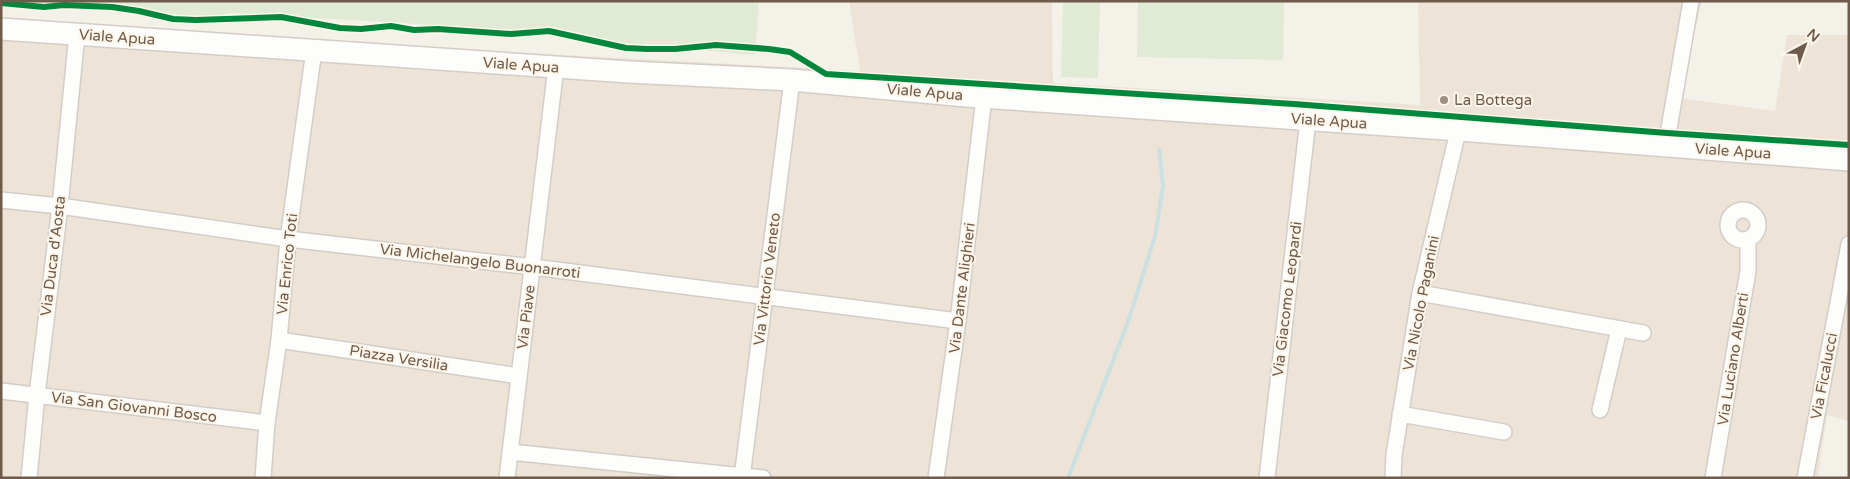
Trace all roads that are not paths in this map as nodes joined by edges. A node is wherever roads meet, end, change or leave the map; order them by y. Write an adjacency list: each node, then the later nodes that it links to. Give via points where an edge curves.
1 (1690, 1): 10 (street)
2 (1, 29): 3 (street, Viale Apua)
3 (77, 34): 4 (street, Viale Apua); 13 (street, Via Duca d'Aosta)
4 (314, 50): 5 (street, Viale Apua); 14 (street, Via Enrico Toti)
5 (556, 67): 6 (street, Viale Apua); 17 (street, Via Piave)
6 (792, 80): 7 (street, Viale Apua); 19 (street, Via Vittorio Veneto)
7 (984, 97): 8 (street, Viale Apua); 20 (street, Via Dante Alighieri)
8 (1308, 120): 9 (street, Viale Apua); 38 (street, Via Giacomo Leopardi)
9 (1458, 130): 10 (street, Viale Apua); 18 (street, Via Nicolo Paganini)
10 (1666, 146): 11 (street, Viale Apua)
11 (1849, 160)
12 (1, 200): 13 (street, Via Michelangelo Buonarroti)
13 (60, 206): 14 (street, Via Michelangelo Buonarroti); 26 (street, Via Duca d'Aosta)
14 (288, 239): 17 (street, Via Michelangelo Buonarroti); 23 (street, Via Enrico Toti)
15 (1748, 240): 40 (street, Via Luciano Alberti, via 1748,272)
16 (1849, 244): 41 (street, Via Ficalucci)
17 (532, 267): 19 (street, Via Michelangelo Buonarroti); 24 (street, Via Piave)
18 (1420, 293): 21 (street); 28 (street, Via Nicolo Paganini)
19 (765, 297): 20 (street, Via Michelangelo Buonarroti); 32 (street, Via Vittorio Veneto)
20 (958, 321): 37 (street, Via Dante Alighieri)
21 (1619, 329): 22 (street); 27 (street)
22 (1644, 333)
23 (279, 340): 24 (street, Piazza Versilia); 29 (street, Via Enrico Toti)
24 (519, 376): 31 (street, Via Piave)
25 (1, 391): 26 (street, Via San Giovanni Bosco)
26 (36, 394): 29 (street, Via San Giovanni Bosco); 33 (street, Via Duca d'Aosta)
27 (1600, 410)
28 (1400, 414): 30 (street); 39 (street, Via Nicolo Paganini)
29 (267, 423): 34 (street, Via Enrico Toti)
30 (1504, 432)
31 (510, 452): 32 (street); 35 (street, Via Piave)
32 (742, 476): 36 (street)
33 (29, 478)
34 (263, 478)
35 (507, 478)
36 (763, 478)
37 (936, 478)
38 (1267, 478)
39 (1393, 478)
40 (1714, 478)
41 (1805, 478)

